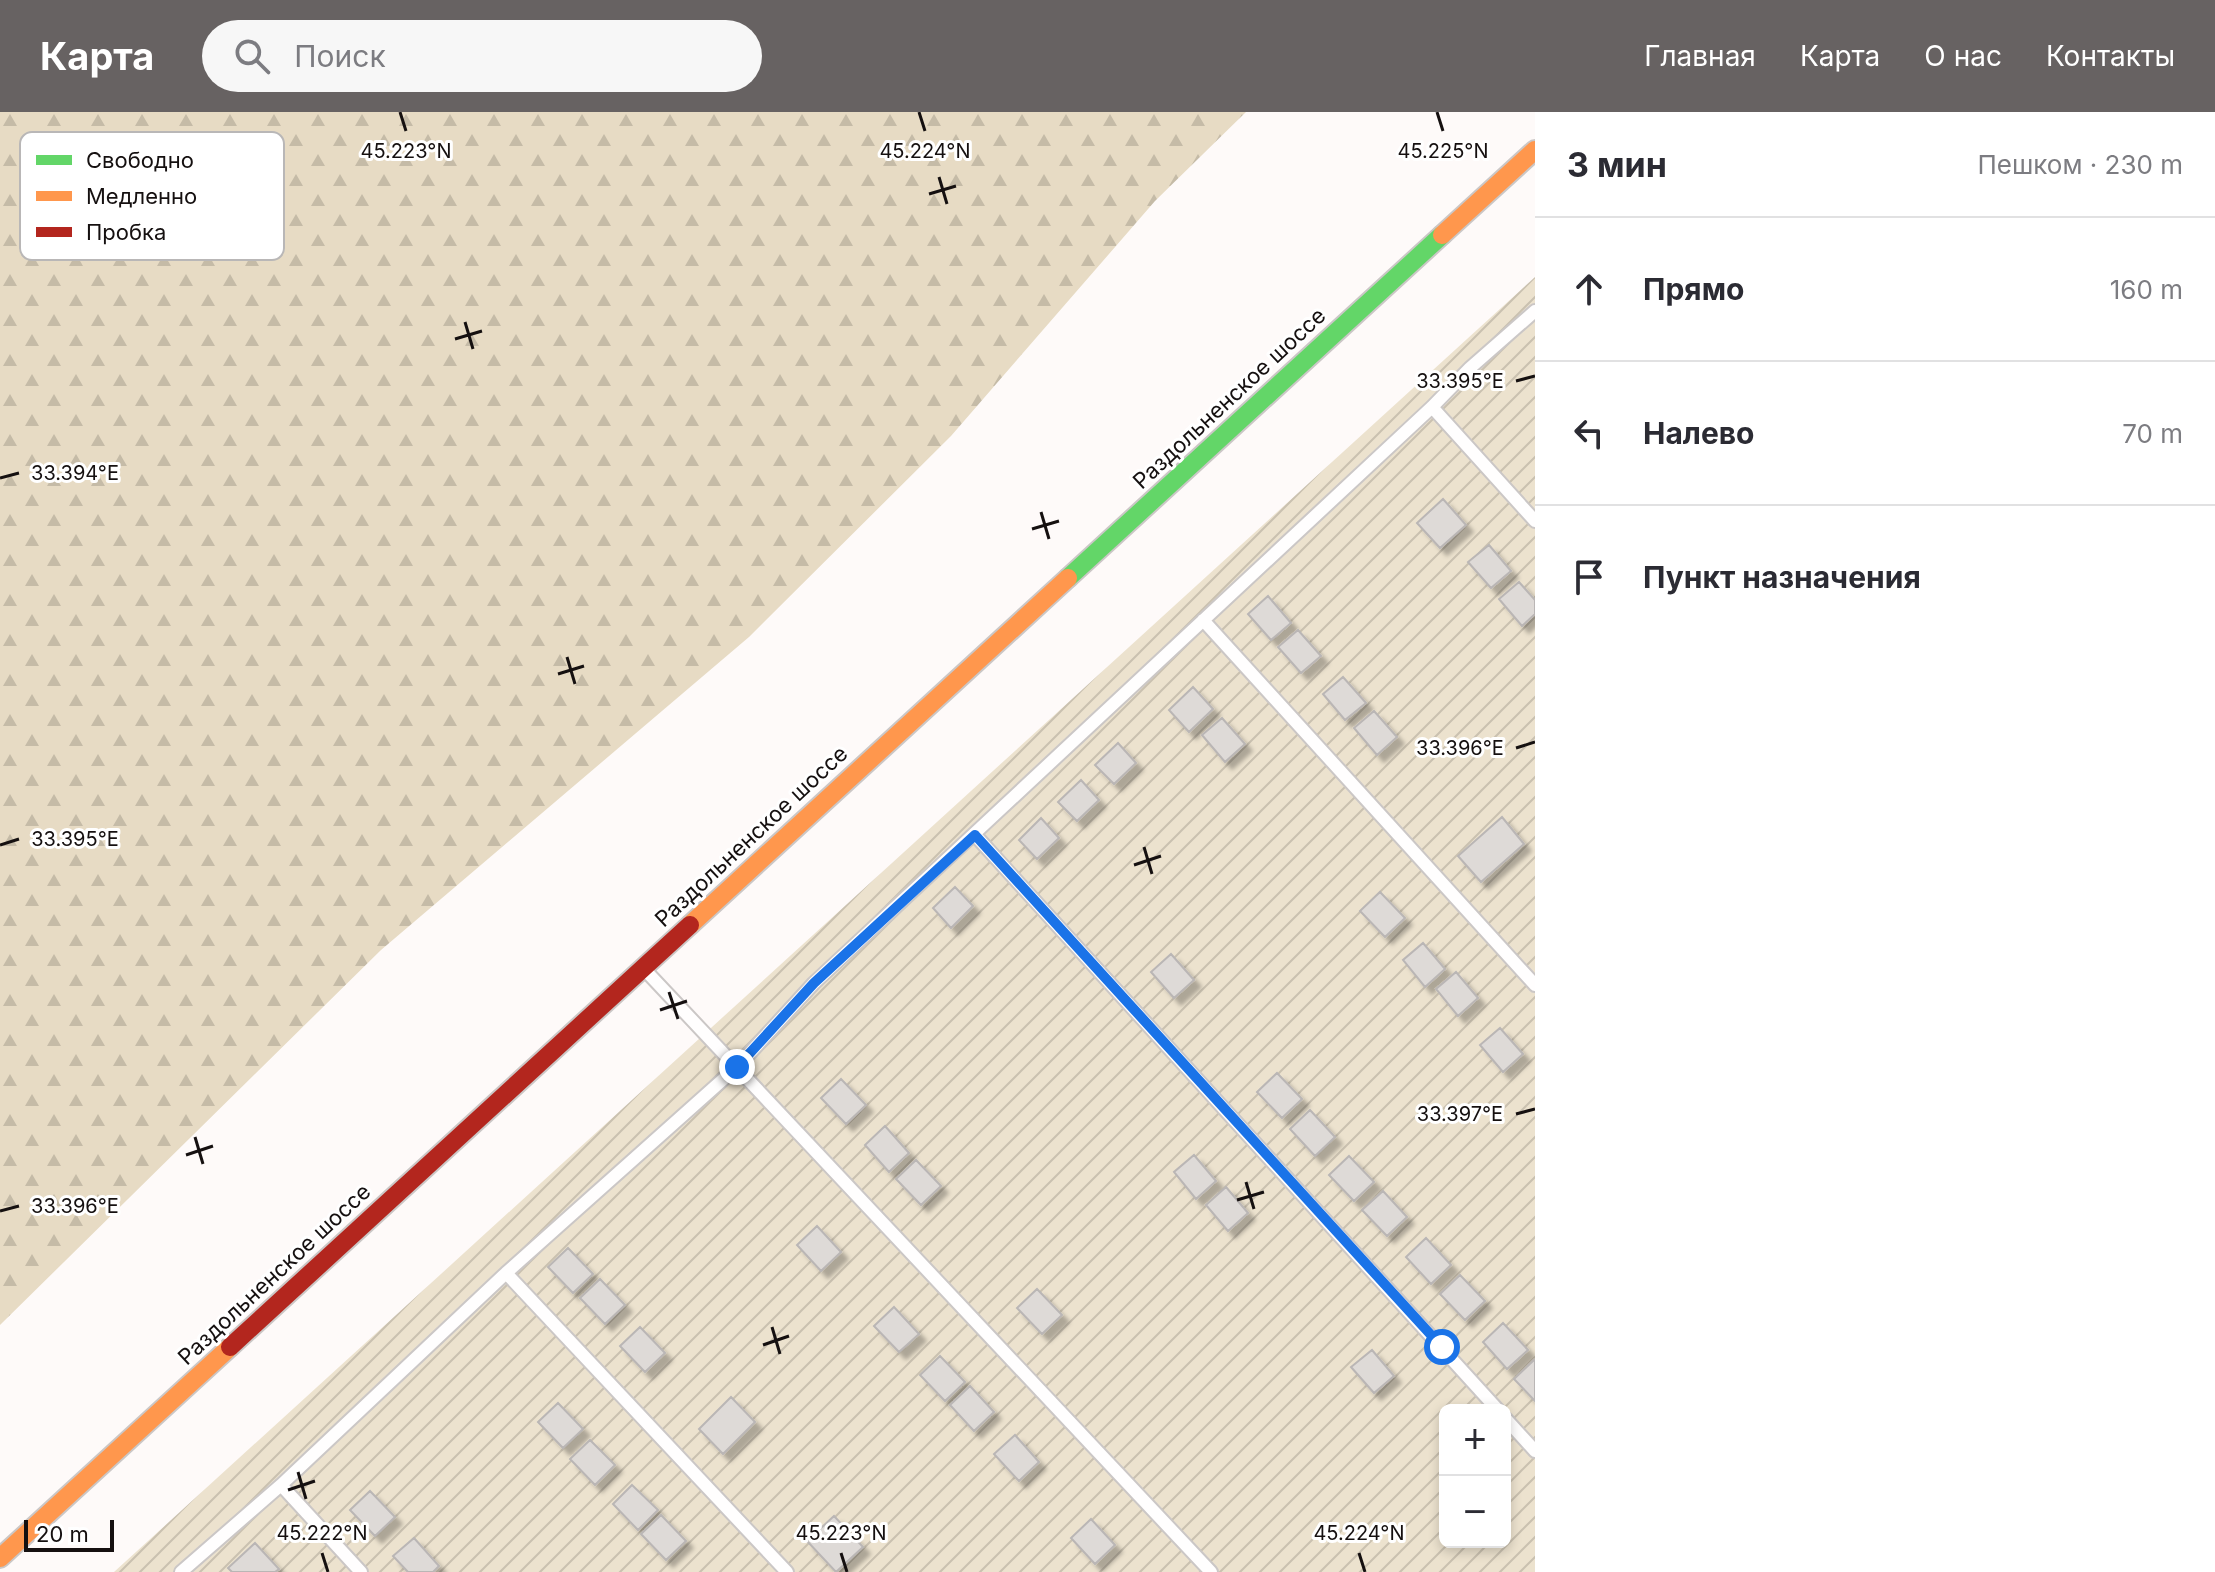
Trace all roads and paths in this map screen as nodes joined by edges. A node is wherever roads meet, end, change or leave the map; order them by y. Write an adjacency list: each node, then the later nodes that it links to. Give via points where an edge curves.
1 (1535, 150): 7 (main road, Раздольненское шоссе)
2 (1535, 311): 3 (lane)
3 (1432, 407): 4 (lane); 5 (lane)
4 (1535, 521)
5 (1203, 620): 6 (lane); 8 (lane)
6 (975, 835): 9 (lane, via 814,983); 11 (lane)
7 (643, 968): 9 (lane); 15 (main road, Раздольненское шоссе)
8 (1535, 985)
9 (737, 1067): 10 (lane); 19 (lane)
10 (506, 1273): 14 (lane); 18 (lane)
11 (1493, 1404)
12 (1511, 1425): 13 (lane)
13 (1535, 1451)
14 (281, 1485): 16 (lane); 17 (lane)
15 (0, 1558)
16 (181, 1572)
17 (361, 1572)
18 (787, 1572)
19 (1211, 1572)

